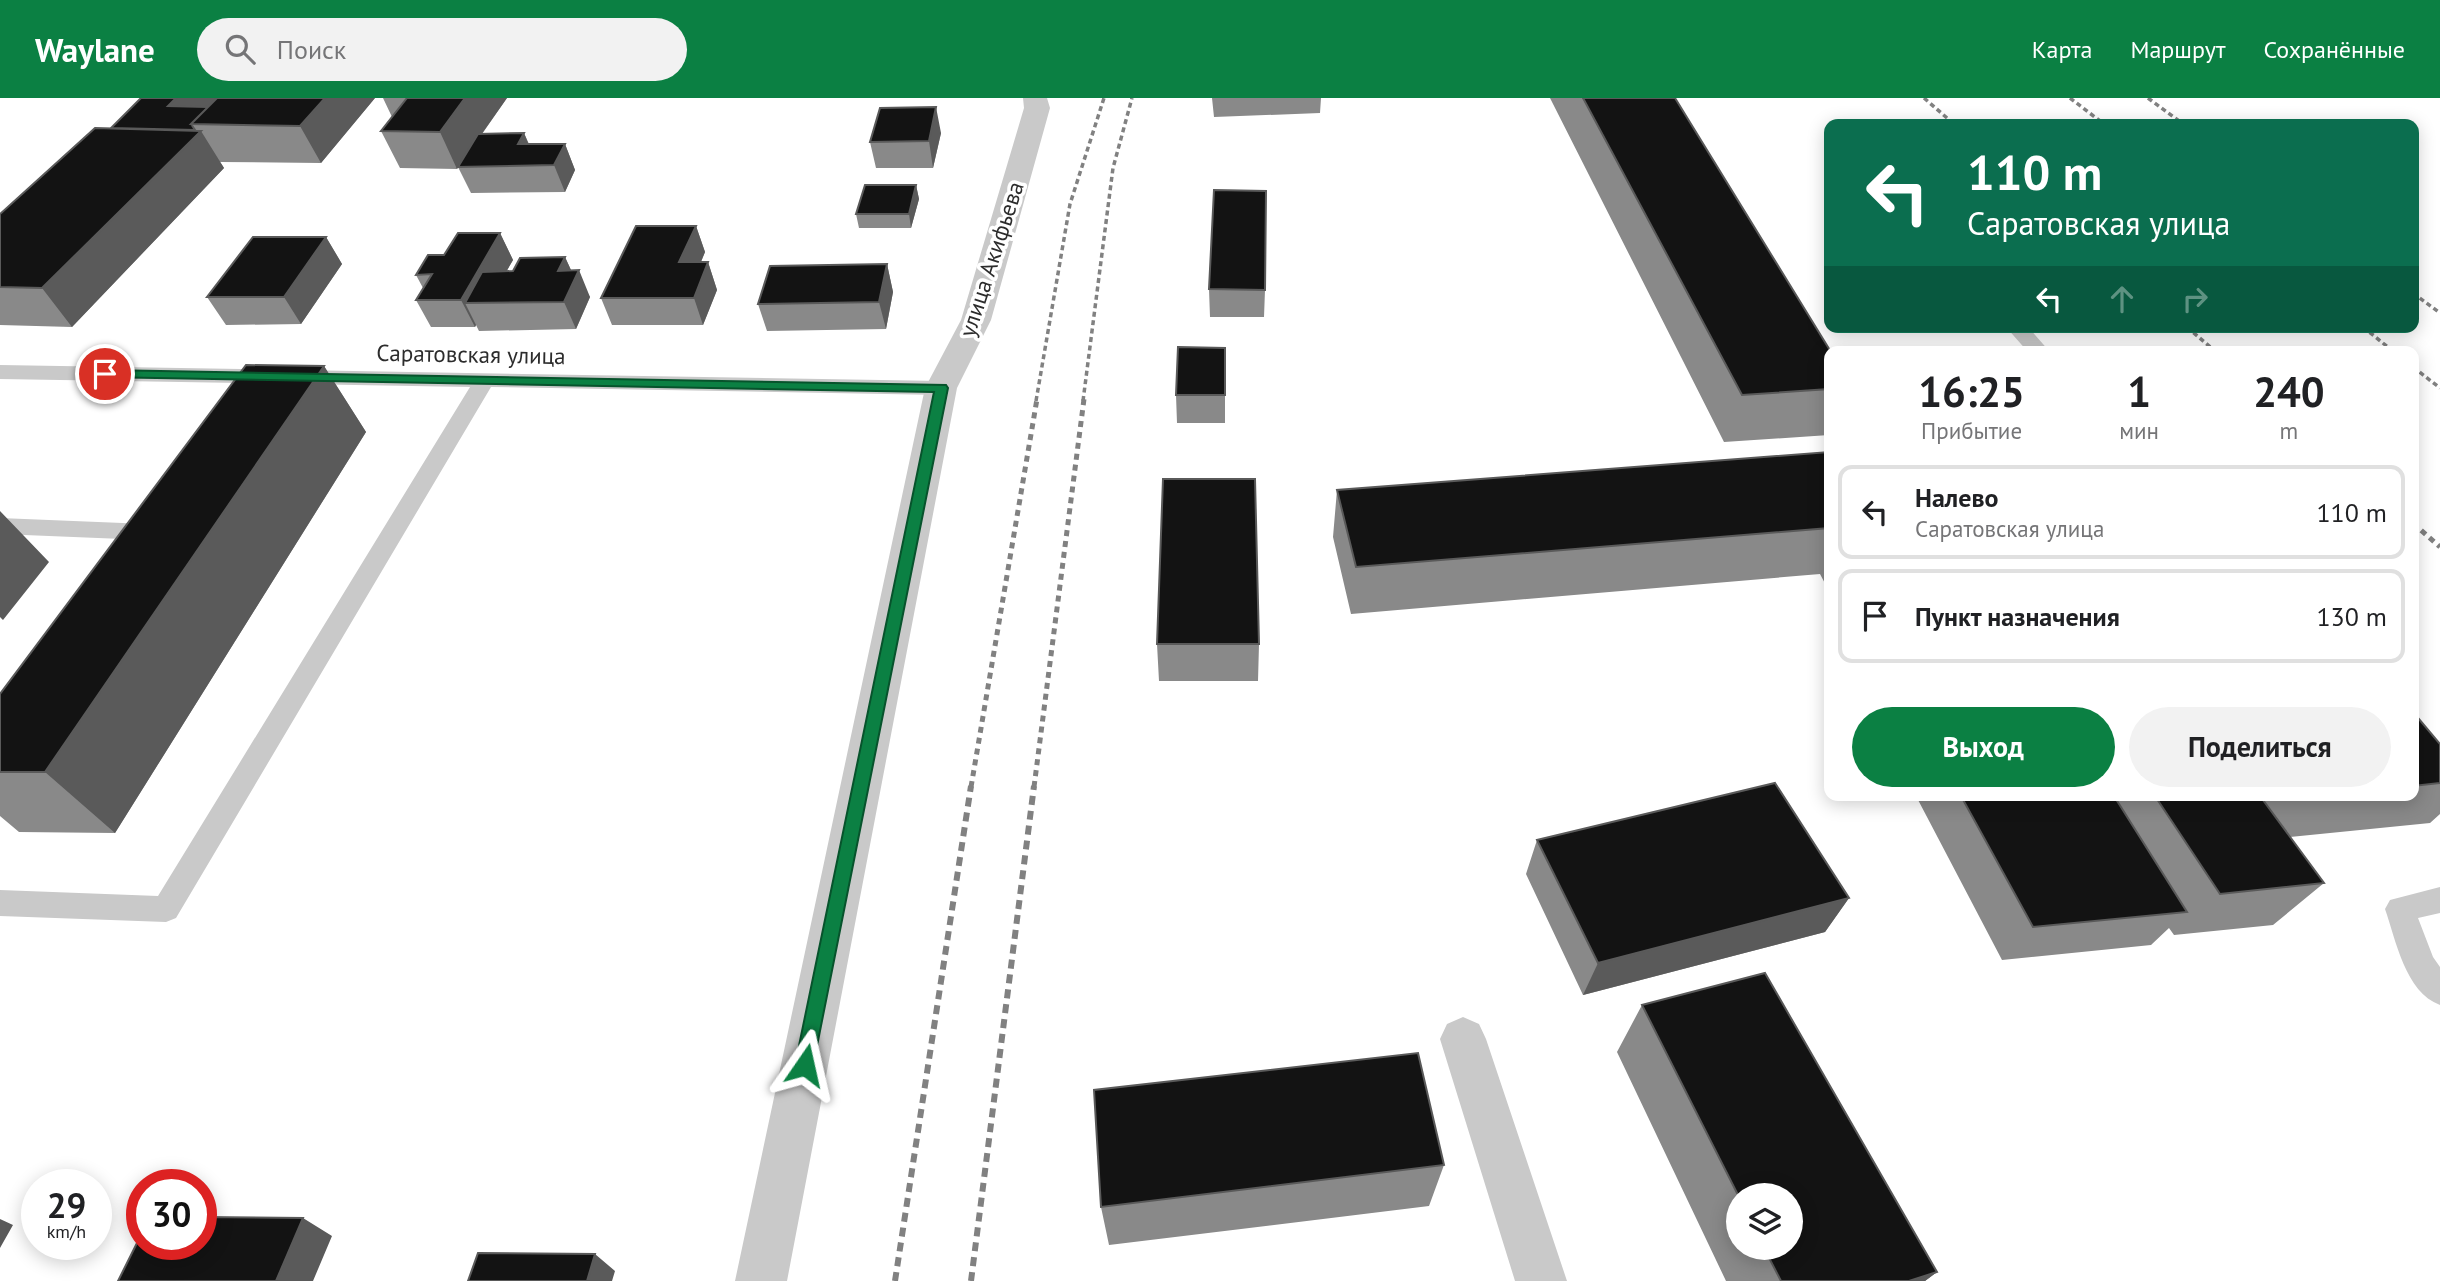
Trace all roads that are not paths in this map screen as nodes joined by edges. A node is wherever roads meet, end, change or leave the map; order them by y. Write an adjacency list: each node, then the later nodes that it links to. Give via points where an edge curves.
1 (1035, 98): 7 (street, улица Акифьева, via 1037,108 976,320)
2 (2022, 333): 3 (lane)
3 (2034, 346)
4 (0, 372): 5 (lane, Саратовская улица)
5 (262, 376): 6 (lane, Саратовская улица); 8 (lane)
6 (485, 380): 7 (lane, Саратовская улица); 14 (lane, via 166,909)
7 (942, 388): 17 (street, улица Акифьева)
8 (246, 399)
9 (164, 510): 11 (lane)
10 (0, 526): 11 (lane)
11 (148, 532): 12 (lane)
12 (131, 554)
13 (2440, 900): 15 (lane, via 2400,909 2420,965)
14 (0, 903)
15 (2440, 991)
16 (1463, 1039): 18 (street)
17 (761, 1281)
18 (1541, 1281)

